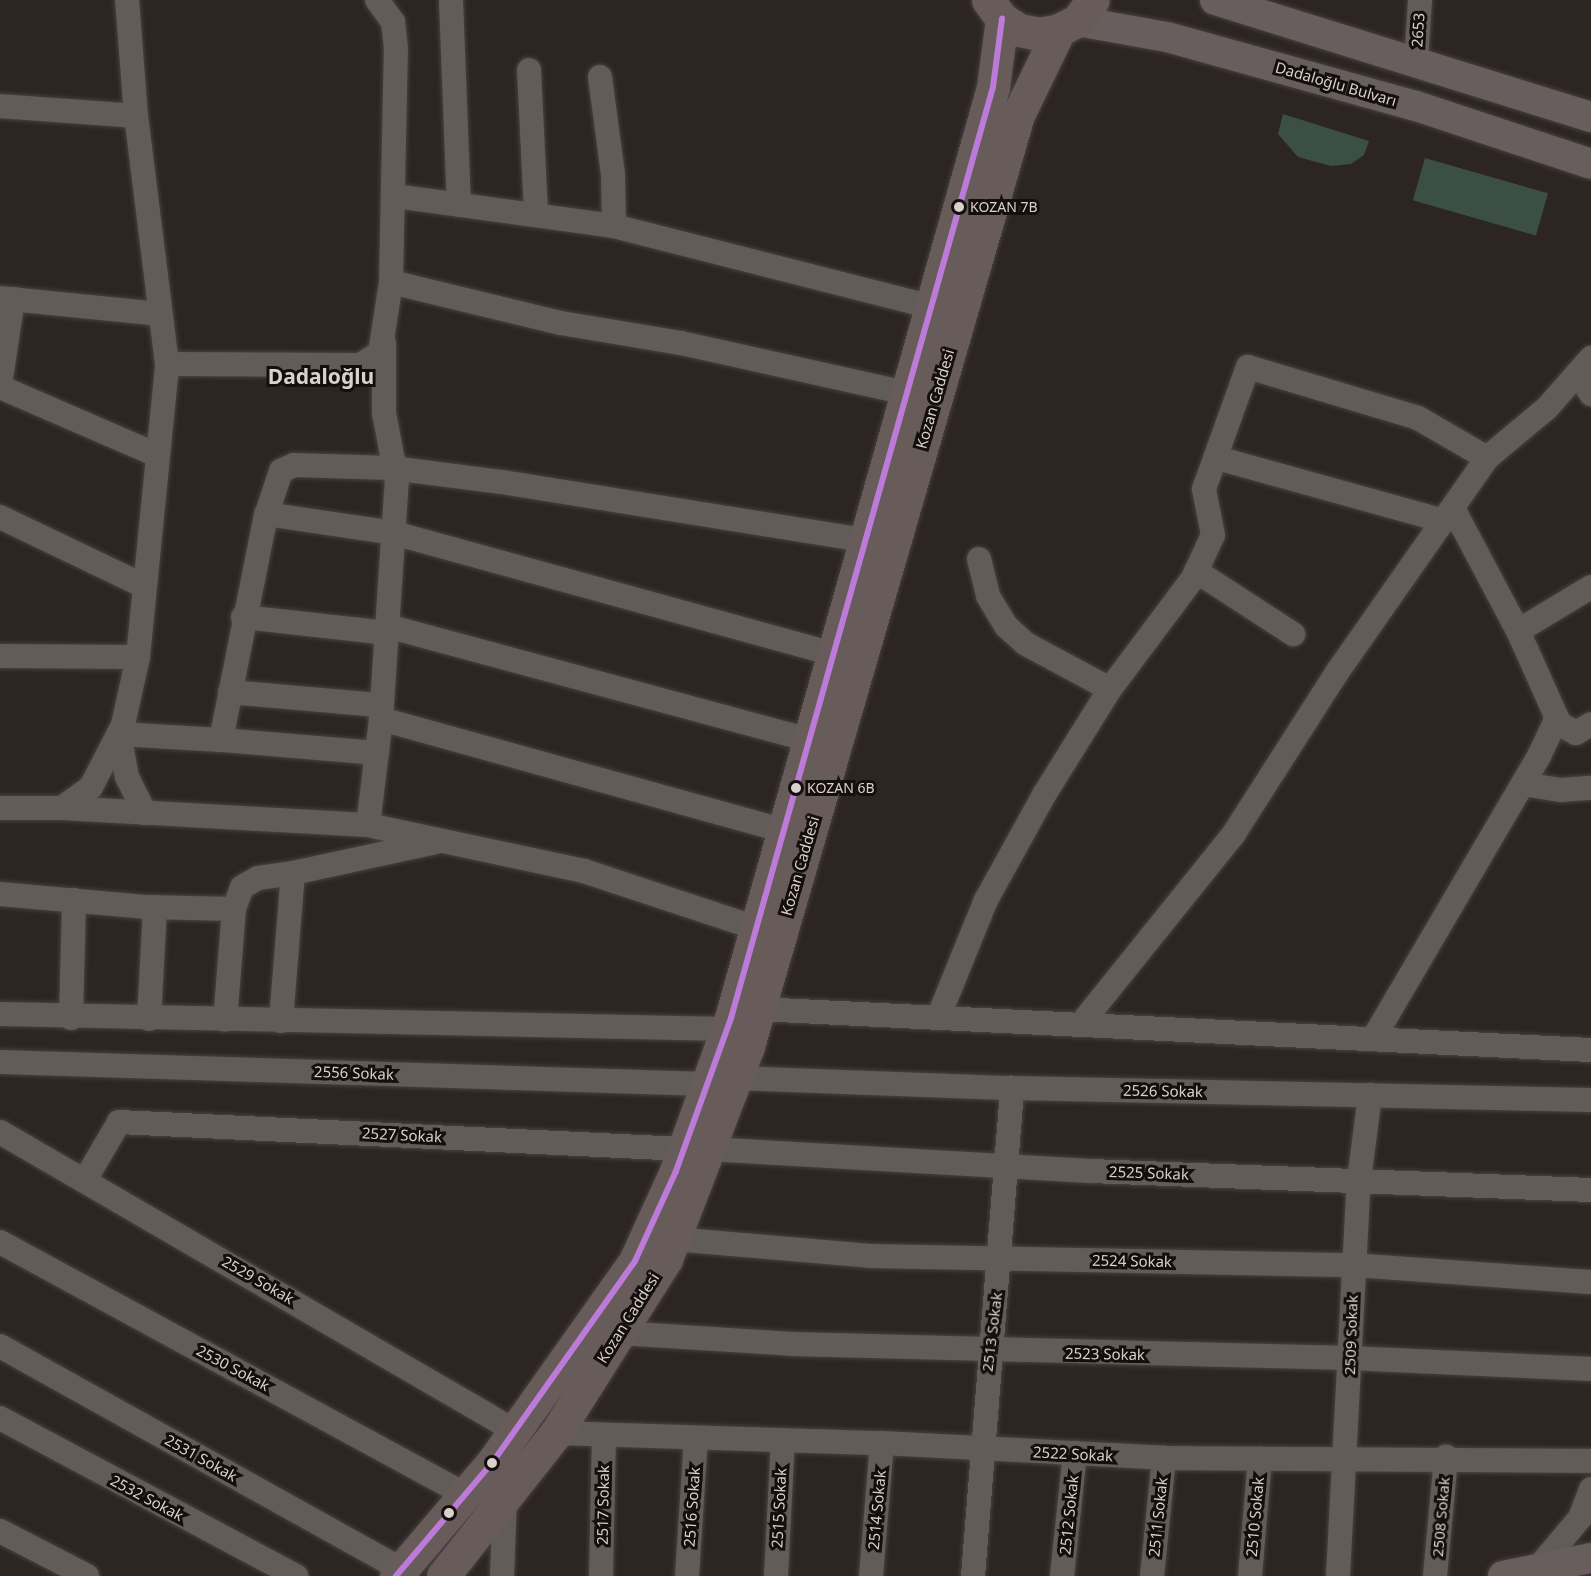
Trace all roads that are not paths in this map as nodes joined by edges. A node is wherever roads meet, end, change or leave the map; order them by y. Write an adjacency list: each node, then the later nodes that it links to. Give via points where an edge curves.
1 (127, 0): 12 (street)
2 (377, 0): 15 (street, via 393,22)
3 (451, 0): 16 (street)
4 (1215, 0): 8 (main road)
5 (1420, 0): 8 (street, 2653)
6 (988, 6): 7 (highway, via 1019,30 1039,34); 21 (highway, Kozan Caddesi, via 993,87)
7 (1076, 17): 14 (main road, Dadaloğlu Bulvarı, via 1167,37 1416,106); 72 (highway, Kozan Caddesi, via 1018,115)
8 (1416, 61): 13 (main road)
9 (528, 70): 17 (street)
10 (600, 77): 18 (street, via 613,174)
11 (0, 106): 12 (street)
12 (136, 116): 22 (street)
13 (1591, 117)
14 (1591, 164)
15 (395, 196): 16 (street); 19 (street)
16 (459, 205): 17 (street)
17 (536, 215): 18 (street)
18 (614, 226): 21 (street)
19 (391, 282): 23 (street); 27 (street, via 561,323 681,343)
20 (6, 298): 22 (street); 26 (street)
21 (931, 307): 27 (highway, Kozan Caddesi)
22 (159, 315): 24 (street)
23 (384, 343): 24 (street, via 380,353 360,365); 32 (street, via 384,413)
24 (167, 364): 29 (street)
25 (1585, 366): 28 (street); 31 (street, via 1546,408)
26 (0, 386): 29 (street)
27 (907, 393): 37 (highway, Kozan Caddesi)
28 (1591, 394)
29 (157, 455): 40 (street)
30 (1217, 458): 31 (street, via 1248,367 1418,418); 34 (street); 39 (street, via 1204,489 1213,535)
31 (1487, 458): 34 (street)
32 (392, 468): 33 (street, via 294,465 281,471); 36 (street, via 397,481); 37 (street, via 670,506)
33 (267, 514): 36 (street); 42 (street)
34 (1448, 514): 44 (street); 79 (street, via 1338,671 1233,835)
35 (0, 517): 40 (street)
36 (394, 533): 43 (street); 46 (street)
37 (863, 540): 46 (highway, Kozan Caddesi)
38 (979, 559): 49 (street, via 988,596 1006,626 1026,644)
39 (1196, 571): 45 (street); 49 (street)
40 (144, 586): 48 (street)
41 (1591, 588): 44 (street)
42 (243, 616): 43 (street); 50 (street)
43 (387, 630): 51 (street); 56 (street)
44 (1518, 631): 52 (street)
45 (1293, 634)
46 (833, 654): 56 (highway, Kozan Caddesi)
47 (0, 656): 48 (street)
48 (138, 657): 54 (street)
49 (1110, 689): 75 (street, via 986,900)
50 (230, 692): 51 (street); 55 (street)
51 (380, 712): 57 (street); 64 (street)
52 (1555, 721): 53 (street, via 1576,733); 58 (street)
53 (1591, 724)
54 (119, 734): 55 (street); 61 (street, via 92,787); 62 (street, via 127,777)
55 (221, 740): 57 (street)
56 (809, 740): 64 (highway, Kozan Caddesi)
57 (376, 753): 63 (street)
58 (1523, 784): 59 (street, via 1560,790); 81 (street)
59 (1591, 788)
60 (0, 808): 61 (street)
61 (62, 808): 62 (street)
62 (145, 813): 63 (street)
63 (368, 825): 65 (street)
64 (784, 831): 71 (highway, Kozan Caddesi)
65 (444, 840): 66 (street); 71 (street, via 584,871)
66 (292, 873): 70 (street, via 258,879 242,887); 78 (street)
67 (0, 894): 68 (street)
68 (74, 900): 69 (street); 74 (street)
69 (155, 907): 70 (street); 76 (street)
70 (234, 909): 77 (street)
71 (756, 928): 80 (highway, Kozan Caddesi)
72 (759, 1009): 75 (street); 84 (highway, Kozan Caddesi)
73 (0, 1014): 74 (street)
74 (71, 1018): 76 (street)
75 (938, 1018): 79 (street)
76 (149, 1019): 77 (street)
77 (225, 1020): 78 (street)
78 (281, 1021): 80 (street)
79 (1082, 1024): 81 (street)
80 (727, 1029): 84 (highway, Kozan Caddesi)
81 (1373, 1039): 82 (street)
82 (1591, 1050)
83 (0, 1062): 84 (street, 2556 Sokak)
84 (721, 1081): 85 (street, 2526 Sokak); 89 (highway, Kozan Caddesi)
85 (1012, 1088): 86 (street, 2526 Sokak); 90 (street, 2513 Sokak)
86 (1370, 1095): 87 (street, 2526 Sokak); 92 (street, 2509 Sokak)
87 (1591, 1100)
88 (0, 1132): 91 (street, 2529 Sokak)
89 (695, 1149): 90 (street, 2525 Sokak); 91 (street, 2527 Sokak, via 119,1122); 94 (highway, Kozan Caddesi); 105 (highway, Kozan Caddesi, via 635,1261)
90 (1004, 1166): 92 (street, 2525 Sokak); 96 (street, 2513 Sokak)
91 (85, 1180): 105 (street, 2529 Sokak)
92 (1359, 1180): 93 (street, 2525 Sokak); 97 (street, 2509 Sokak)
93 (1591, 1190)
94 (673, 1239): 96 (street, 2524 Sokak, via 870,1256); 99 (highway, Kozan Caddesi, via 666,1259)
95 (0, 1242): 119 (street, 2530 Sokak)
96 (1001, 1259): 97 (street, 2524 Sokak); 101 (street, 2513 Sokak)
97 (1353, 1265): 98 (street, 2524 Sokak); 102 (street, 2509 Sokak)
98 (1591, 1282)
99 (619, 1333): 101 (street, 2523 Sokak); 106 (highway, Kozan Caddesi)
100 (0, 1346): 123 (street, 2531 Sokak)
101 (988, 1350): 102 (street, 2523 Sokak); 111 (street, 2513 Sokak)
102 (1350, 1358): 103 (street, 2523 Sokak); 116 (street, 2509 Sokak)
103 (1591, 1369)
104 (0, 1418): 126 (street, 2532 Sokak)
105 (515, 1431): 119 (highway, Kozan Caddesi)
106 (556, 1433): 107 (street, 2522 Sokak); 120 (highway, Kozan Caddesi)
107 (604, 1435): 108 (street, 2522 Sokak); 129 (street, 2517 Sokak)
108 (696, 1438): 109 (street, 2522 Sokak); 130 (street, 2516 Sokak)
109 (783, 1440): 110 (street, 2522 Sokak); 131 (street, 2515 Sokak)
110 (882, 1443): 111 (street, 2522 Sokak); 132 (street, 2514 Sokak)
111 (981, 1450): 112 (street, 2522 Sokak); 133 (street, 2513 Sokak)
112 (1075, 1453): 114 (street, 2522 Sokak); 134 (street, 2512 Sokak)
113 (1446, 1457): 116 (street, 2522 Sokak); 117 (street, 2522 Sokak); 138 (street, 2508 Sokak)
114 (1164, 1458): 115 (street, 2522 Sokak); 135 (street, 2511 Sokak)
115 (1260, 1458): 116 (street, 2522 Sokak); 136 (street, 2510 Sokak)
116 (1346, 1458): 137 (street, 2509 Sokak)
117 (1591, 1461)
118 (1591, 1489): 124 (street, via 1580,1518)
119 (466, 1495): 123 (highway, Kozan Caddesi)
120 (505, 1497): 127 (highway, Kozan Caddesi); 128 (street)
121 (0, 1531): 125 (street)
122 (1582, 1560): 124 (main road)
123 (398, 1573)
124 (1532, 1573): 139 (main road)
125 (87, 1576)
126 (296, 1576)
127 (443, 1576)
128 (502, 1576)
129 (601, 1576)
130 (687, 1576)
131 (776, 1576)
132 (871, 1576)
133 (973, 1576)
134 (1062, 1576)
135 (1152, 1576)
136 (1250, 1576)
137 (1338, 1576)
138 (1435, 1576)
139 (1503, 1576)

